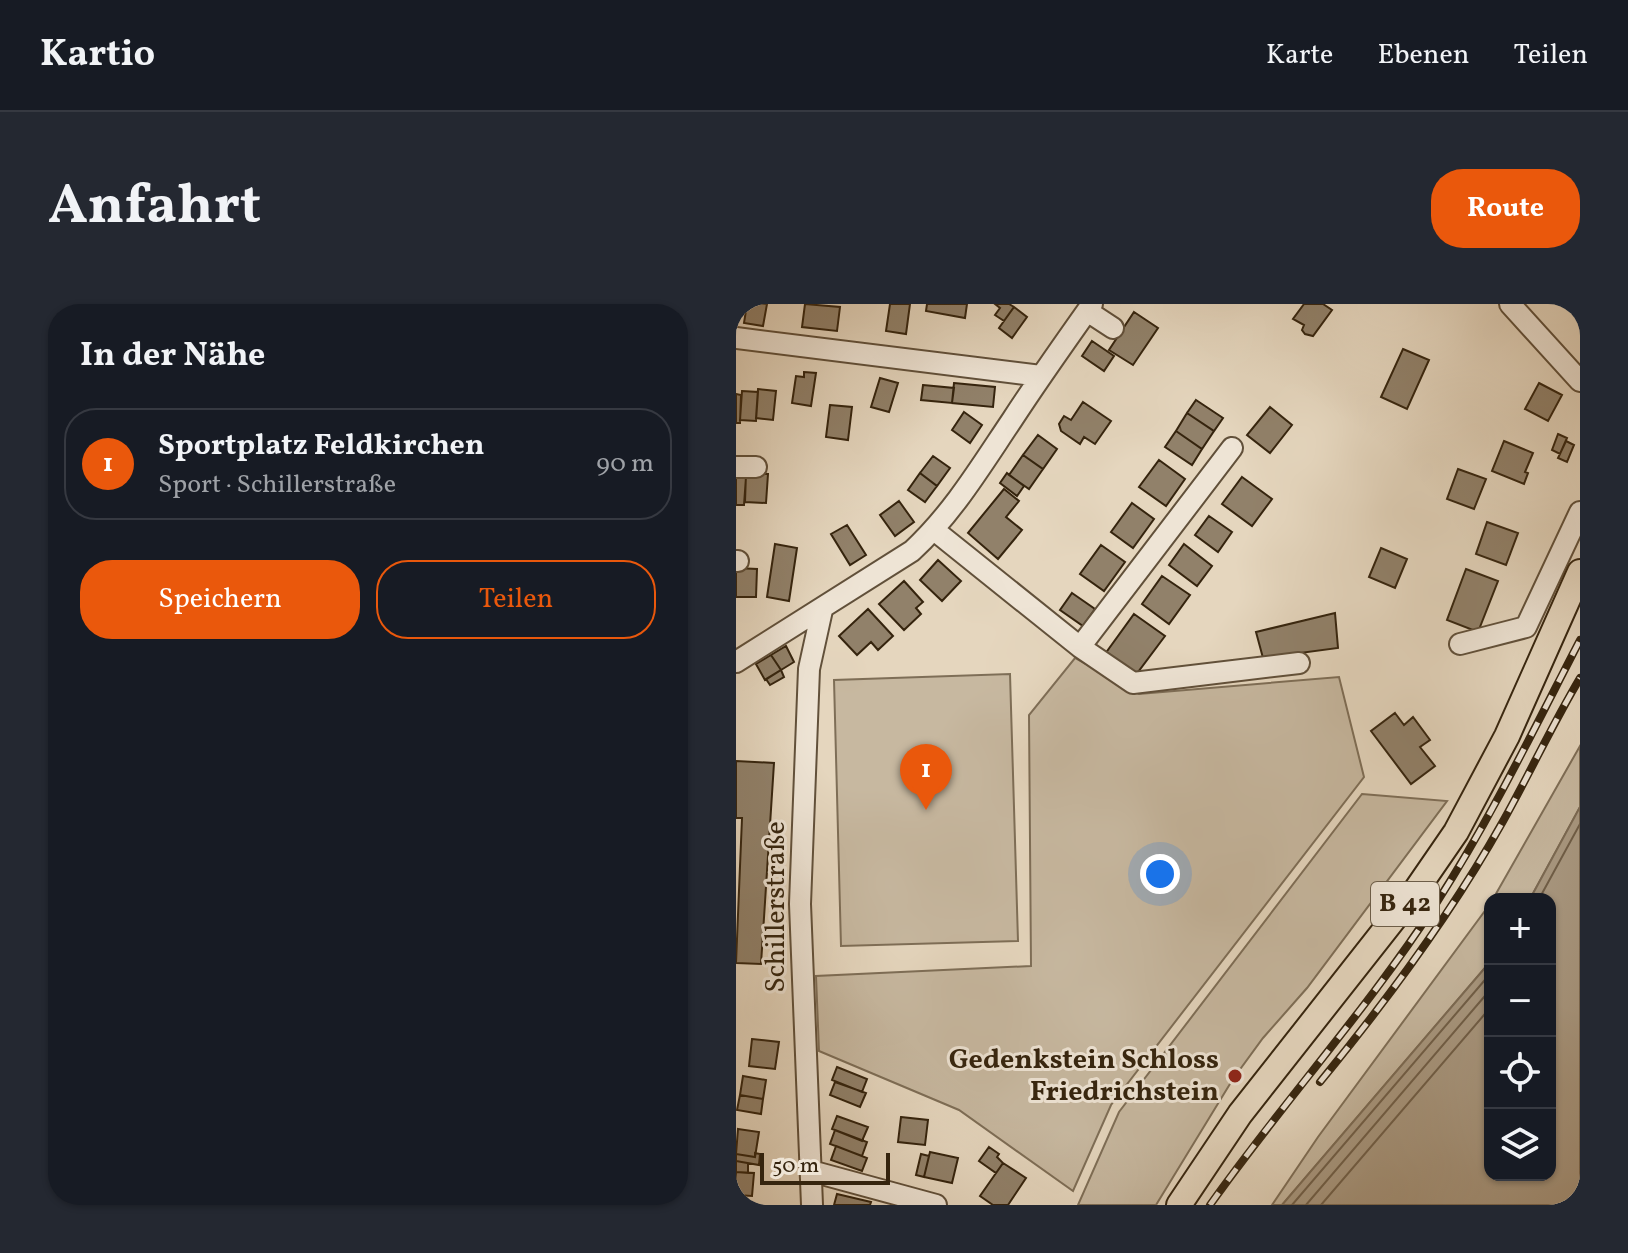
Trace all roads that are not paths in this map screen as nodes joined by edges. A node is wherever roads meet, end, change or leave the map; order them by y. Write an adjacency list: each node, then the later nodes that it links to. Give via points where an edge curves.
1 (1510, 304): 6 (street)
2 (1090, 308): 3 (street); 5 (street)
3 (1113, 328)
4 (736, 338): 5 (street)
5 (1041, 376): 9 (street)
6 (1580, 381)
7 (1232, 448): 13 (street)
8 (1580, 512): 12 (street, via 1526,627)
9 (934, 530): 11 (street, via 912,551); 13 (street)
10 (1580, 572): 19 (main road, B 42, via 1496,758 1456,832 1240,1114)
11 (822, 610): 14 (street); 16 (street, Schillerstraße, via 809,669 800,904)
12 (1460, 644)
13 (1080, 647): 15 (street, via 1133,683)
14 (736, 662)
15 (1299, 663)
16 (811, 1171): 17 (street, Schillerstraße); 18 (street)
17 (812, 1205)
18 (936, 1205)
19 (1179, 1205)

